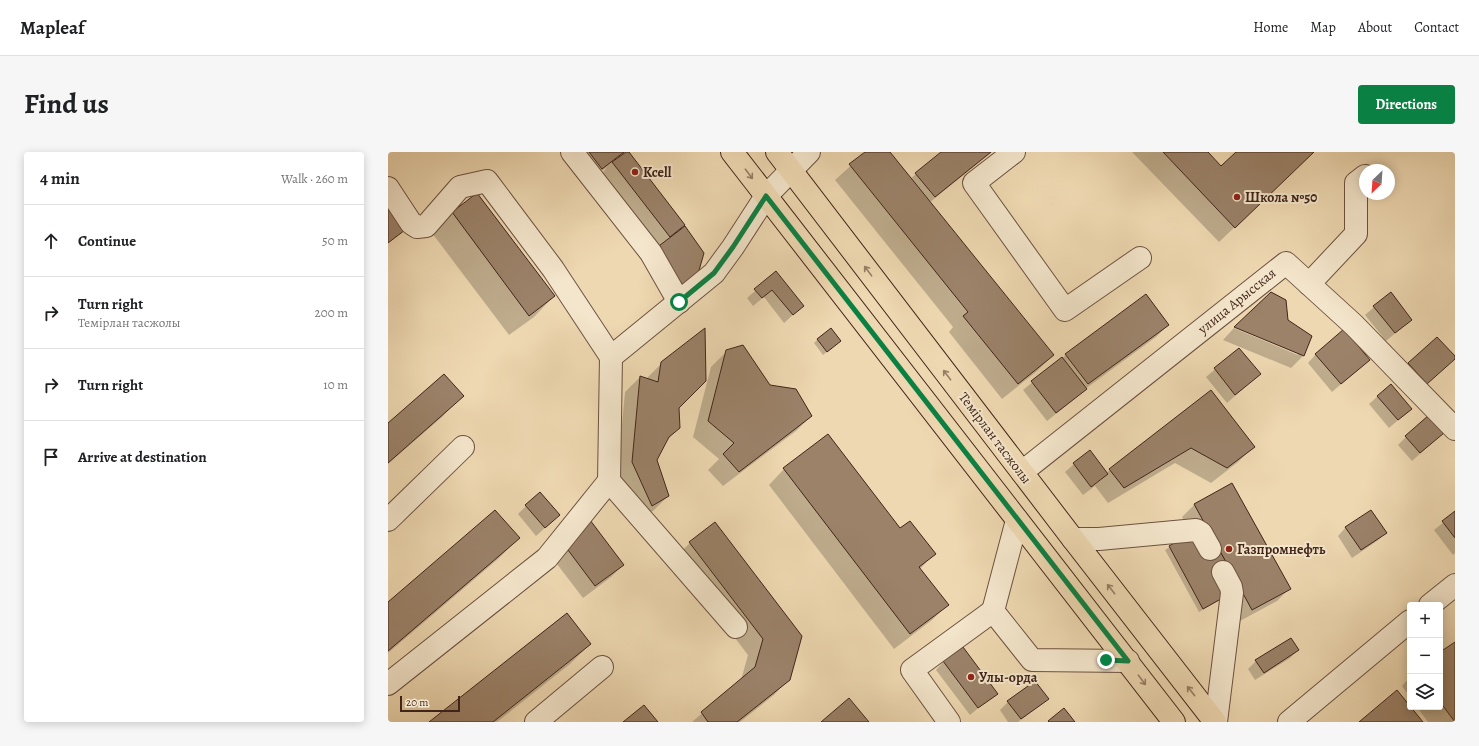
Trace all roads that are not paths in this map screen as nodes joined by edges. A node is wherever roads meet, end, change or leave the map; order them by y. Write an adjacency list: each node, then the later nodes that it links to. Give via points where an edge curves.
1 (572, 152): 12 (street, via 651,253)
2 (732, 152): 9 (main road, one-way to 9)
3 (777, 152): 6 (main road, Темірлан тасжолы)
4 (809, 152): 6 (street)
5 (1014, 152): 10 (street, via 974,183 1065,310)
6 (791, 170): 9 (street); 16 (main road, Темірлан тасжолы, one-way to 6)
7 (1359, 180): 11 (street, via 1356,182 1356,234)
8 (388, 188): 13 (street, via 411,223 417,227 426,226 460,187 487,180 553,269)
9 (766, 196): 12 (street, via 714,273); 19 (main road)
10 (1140, 258)
11 (1309, 284): 14 (street, улица Арысская, via 1354,325); 16 (street, улица Арысская, via 1286,263)
12 (679, 302): 13 (street)
13 (611, 357): 17 (street)
14 (1455, 429)
15 (463, 447): 18 (street)
16 (1022, 472): 20 (main road, Темірлан тасжолы)
17 (609, 481): 27 (street); 30 (street, via 547,558)
18 (388, 520)
19 (1017, 520): 25 (street); 28 (main road)
20 (1073, 539): 21 (street, via 1196,530 1201,533); 34 (main road, Темірлан тасжолы, one-way to 20)
21 (1210, 549)
22 (1223, 572): 34 (street, via 1232,587 1232,593)
23 (1455, 585): 24 (street)
24 (1434, 602)
25 (993, 611): 28 (street, via 1032,660); 32 (street, via 912,670)
26 (1407, 624): 35 (street)
27 (736, 627)
28 (1128, 661): 33 (main road, one-way to 33)
29 (602, 667): 31 (street)
30 (388, 684)
31 (536, 722)
32 (949, 722)
33 (1174, 722)
34 (1216, 722)
35 (1289, 722)

